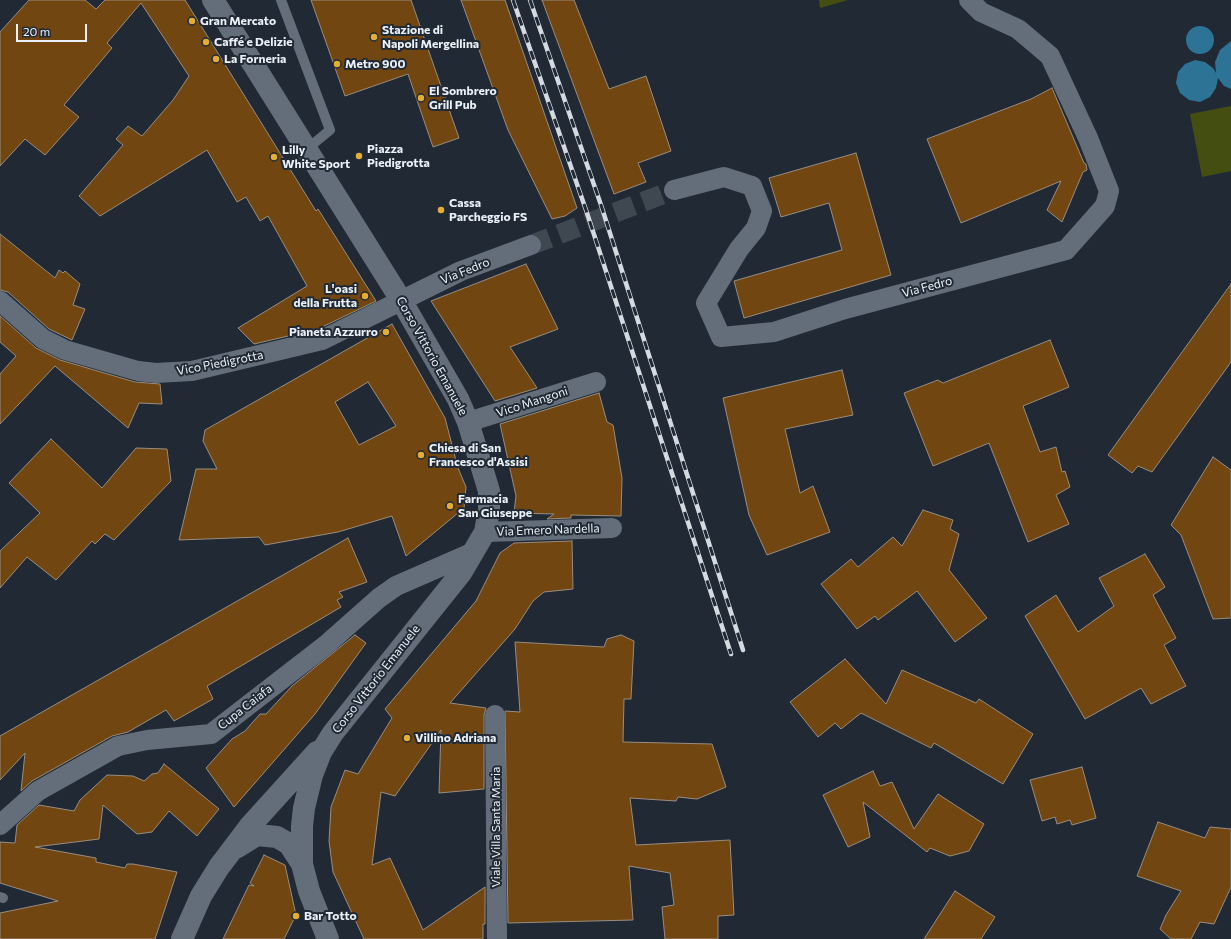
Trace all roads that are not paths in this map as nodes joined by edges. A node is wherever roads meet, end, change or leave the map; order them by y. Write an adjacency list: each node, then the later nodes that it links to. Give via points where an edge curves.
1 (213, 0): 4 (street, Corso Vittorio Emanuele)
2 (281, 0): 4 (lane, via 330,130)
3 (969, 0): 5 (street, Via Fedro, via 981,12 1018,29 1050,56 1109,191 1105,206 1066,250 846,309 774,332 721,337 706,303 756,228 762,211 752,186 724,177)
4 (306, 149): 7 (street, Corso Vittorio Emanuele)
5 (674, 190)
6 (531, 245): 7 (street, Via Fedro, via 461,271)
7 (401, 300): 8 (street, Vico Piedigrotta, via 337,334 306,345 192,371 156,373 138,371 65,350 43,339); 10 (street, Corso Vittorio Emanuele, via 458,399)
8 (0, 301)
9 (596, 382): 10 (street, Vico Mangoni)
10 (468, 422): 12 (street, Corso Vittorio Emanuele, via 489,491 489,510)
11 (612, 528): 12 (street, Via Emero Nardella)
12 (484, 532): 13 (street, Corso Vittorio Emanuele)
13 (474, 552): 15 (street, Corso Vittorio Emanuele, via 442,598); 16 (street, Cupa Caiafa, via 396,586 378,598 326,645 211,734 147,740 118,746 38,791)
14 (495, 715): 21 (street, Viale Villa Santa Maria)
15 (333, 733): 17 (street); 18 (street, Corso Vittorio Emanuele, via 321,752 308,791 302,826)
16 (0, 824)
17 (230, 852): 18 (street, via 248,839 257,835 267,835 289,844); 19 (street, via 209,881)
18 (302, 864): 20 (street, Corso Vittorio Emanuele, via 309,891)
19 (182, 939)
20 (328, 939)
21 (496, 939)

